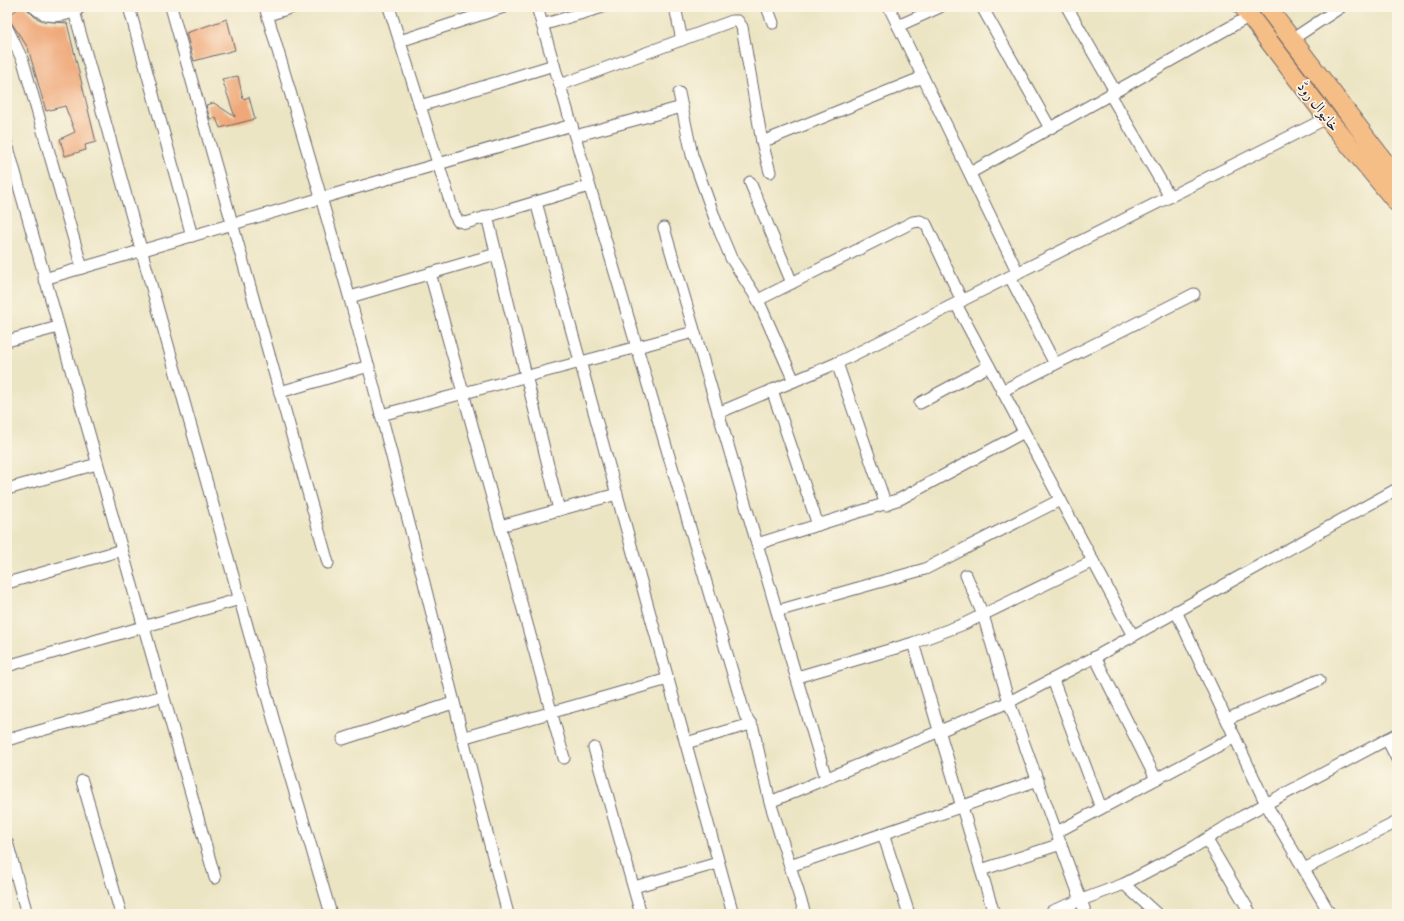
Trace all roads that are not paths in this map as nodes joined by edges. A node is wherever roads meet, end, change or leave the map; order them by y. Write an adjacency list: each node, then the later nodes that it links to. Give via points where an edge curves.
1 (34, 7): 17 (street, via 48,15 61,16)
2 (129, 7): 52 (street)
3 (171, 7): 50 (street)
4 (293, 7): 18 (street)
5 (389, 7): 26 (street)
6 (504, 7): 26 (street)
7 (537, 7): 21 (street)
8 (603, 7): 21 (street)
9 (675, 7): 24 (street)
10 (766, 7): 20 (street)
11 (889, 7): 22 (street)
12 (940, 7): 22 (street)
13 (982, 7): 35 (street)
14 (1067, 7): 31 (street)
15 (1267, 7): 25 (main road, خانیوال روڈ)
16 (1341, 7): 25 (street)
17 (77, 9): 53 (street)
18 (266, 11): 46 (street)
19 (1246, 11): 31 (street); 34 (main road, خانیوال روڈ)
20 (773, 24)
21 (542, 25): 27 (street)
22 (898, 26): 28 (street)
23 (7, 28): 55 (street, via 23,60)
24 (682, 40): 29 (street); 37 (street, via 738,21 742,27)
25 (1292, 40): 42 (main road, خانیوال روڈ)
26 (400, 41): 32 (street)
27 (554, 65): 29 (street); 32 (street)
28 (923, 77): 37 (street); 41 (street)
29 (560, 85): 36 (street)
30 (679, 93): 33 (street)
31 (1112, 93): 35 (street); 45 (street)
32 (420, 106): 39 (street)
33 (682, 107): 36 (street); 62 (street, via 692,155 718,227 731,258)
34 (1327, 118): 45 (street); 47 (main road, خانیوال روڈ)
35 (1050, 128): 41 (street)
36 (573, 130): 39 (street); 44 (street)
37 (762, 142): 40 (street)
38 (7, 144): 58 (street)
39 (438, 164): 46 (street); 49 (street, via 458,221 466,223)
40 (770, 172)
41 (970, 173): 57 (street)
42 (1397, 178)
43 (750, 182): 59 (street)
44 (589, 186): 48 (street); 67 (street)
45 (1170, 197): 57 (street)
46 (322, 198): 50 (street); 61 (street)
47 (1395, 201)
48 (536, 202): 49 (street); 68 (street)
49 (487, 216): 54 (street)
50 (232, 224): 52 (street); 77 (street)
51 (664, 228): 65 (street)
52 (192, 236): 53 (street)
53 (141, 250): 55 (street); 98 (street)
54 (496, 254): 56 (street); 73 (street)
55 (82, 268): 58 (street)
56 (430, 273): 61 (street); 78 (street)
57 (1014, 275): 63 (street); 70 (street)
58 (44, 279): 64 (street)
59 (792, 282): 62 (street); 63 (street, via 913,222 920,221 926,224)
60 (1194, 294): 70 (street)
61 (350, 297): 71 (street)
62 (758, 300): 74 (street)
63 (959, 302): 69 (street); 72 (street)
64 (58, 326): 66 (street); 83 (street)
65 (694, 332): 67 (street); 80 (street)
66 (7, 341)
67 (637, 347): 68 (street); 116 (street, via 745,715)
68 (580, 362): 73 (street); 86 (street)
69 (837, 363): 74 (street); 88 (street)
70 (1055, 364): 76 (street)
71 (369, 366): 77 (street); 81 (street)
72 (989, 366): 76 (street); 79 (street)
73 (526, 376): 78 (street); 89 (street)
74 (794, 381): 75 (street)
75 (772, 390): 80 (street); 90 (street)
76 (1002, 391): 82 (street)
77 (280, 392): 95 (street)
78 (464, 393): 81 (street); 91 (street)
79 (920, 403)
80 (718, 413): 92 (street)
81 (382, 415): 113 (street)
82 (1024, 432): 87 (street); 88 (street, via 900,499)
83 (97, 464): 84 (street); 93 (street)
84 (7, 489)
85 (1397, 489): 100 (street)
86 (617, 494): 89 (street); 108 (street)
87 (1060, 500): 94 (street); 99 (street, via 925,569)
88 (886, 504): 90 (street)
89 (559, 510): 91 (street)
90 (818, 525): 92 (street)
91 (500, 526): 114 (street)
92 (757, 544): 99 (street)
93 (122, 550): 97 (street); 102 (street)
94 (1093, 561): 101 (street); 103 (street)
95 (328, 563)
96 (966, 575): 101 (street)
97 (7, 583)
98 (240, 599): 102 (street); 153 (street)
99 (777, 611): 107 (street)
100 (1176, 611): 103 (street); 115 (street)
101 (983, 615): 104 (street); 112 (street)
102 (143, 627): 106 (street); 111 (street)
103 (1133, 636): 105 (street)
104 (913, 643): 107 (street); 117 (street)
105 (1095, 657): 109 (street); 128 (street)
106 (7, 666)
107 (797, 677): 127 (street)
108 (668, 679): 114 (street); 123 (street)
109 (1053, 680): 112 (street); 134 (street)
110 (1319, 680): 115 (street)
111 (163, 696): 122 (street); 145 (street)
112 (1009, 702): 117 (street); 129 (street)
113 (453, 703): 120 (street); 121 (street)
114 (551, 712): 120 (street); 125 (street)
115 (1227, 719): 118 (street)
116 (751, 724): 123 (street); 131 (street)
117 (940, 731): 127 (street); 133 (street)
118 (1235, 737): 128 (street); 132 (street)
119 (1392, 737): 126 (street); 132 (street)
120 (462, 738): 154 (street)
121 (343, 739)
122 (7, 740)
123 (686, 743): 141 (street)
124 (594, 748): 147 (street)
125 (564, 758)
126 (1397, 759)
127 (826, 778): 131 (street)
128 (1156, 779): 134 (street)
129 (1038, 780): 133 (street); 136 (street)
130 (82, 781): 152 (street)
131 (770, 802): 142 (street)
132 (1266, 804): 138 (street); 143 (street)
133 (962, 806): 137 (street); 144 (street)
134 (1101, 808): 136 (street)
135 (1397, 822): 143 (street)
136 (1057, 832): 140 (street)
137 (883, 834): 142 (street); 158 (street)
138 (1207, 840): 146 (street); 150 (street)
139 (7, 842): 151 (street)
140 (1061, 844): 144 (street); 148 (street)
141 (718, 863): 147 (street); 156 (street)
142 (790, 866): 157 (street)
143 (1304, 869): 162 (street)
144 (981, 870): 159 (street)
145 (215, 878)
146 (1124, 884): 148 (street); 161 (street)
147 (634, 887): 155 (street)
148 (1082, 900): 149 (street); 160 (street)
149 (1052, 911)
150 (1246, 912)
151 (27, 914)
152 (120, 914)
153 (332, 914)
154 (508, 914)
155 (641, 914)
156 (733, 914)
157 (805, 914)
158 (909, 914)
159 (994, 914)
160 (1086, 914)
161 (1157, 914)
162 (1330, 914)

